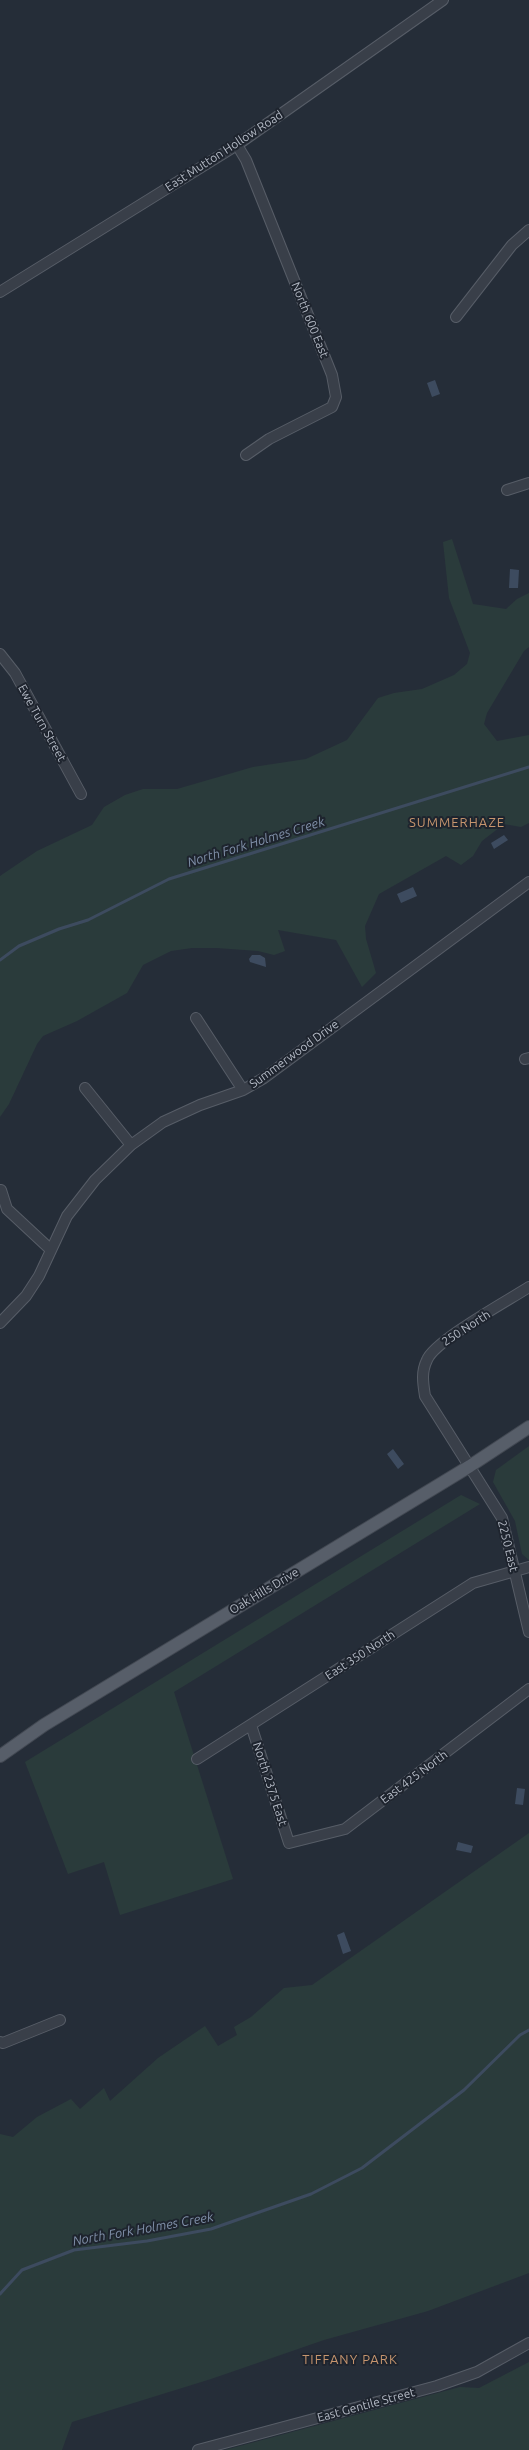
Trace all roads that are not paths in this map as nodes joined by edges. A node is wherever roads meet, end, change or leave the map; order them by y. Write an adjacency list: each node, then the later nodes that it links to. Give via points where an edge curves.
1 (443, 0): 2 (street, East Mutton Hollow Road)
2 (237, 145): 4 (street, East Mutton Hollow Road); 6 (street, North 600 East, via 246,160 332,375 336,397 332,407 269,439)
3 (529, 230): 5 (street, via 512,245)
4 (0, 292)
5 (456, 317)
6 (246, 455)
7 (529, 483): 8 (street)
8 (507, 490)
9 (0, 654): 10 (street, Ewe Turn Street, via 15,673)
10 (81, 794)
11 (529, 882): 14 (street, Summerwood Drive, via 264,1078)
12 (196, 1018): 14 (street)
13 (85, 1088): 15 (street)
14 (243, 1090): 15 (street, Summerwood Drive, via 200,1105 163,1122)
15 (131, 1145): 17 (street, Summerwood Drive, via 95,1180 67,1216)
16 (1, 1190): 17 (street, via 7,1209)
17 (50, 1249): 19 (street, Summerwood Drive, via 39,1276 26,1296)
18 (529, 1287): 21 (street, 250 North, via 440,1344 427,1358 422,1378 425,1396)
19 (0, 1323)
20 (529, 1427): 21 (main road, Oak Hills Drive)
21 (470, 1466): 23 (street, 2250 East, via 502,1518); 27 (main road, Oak Hills Drive, via 44,1725)
22 (529, 1567): 23 (street, East 350 North)
23 (514, 1570): 24 (street, 2250 East); 26 (street, East 350 North, via 473,1583)
24 (529, 1632)
25 (529, 1689): 29 (street, East 425 North, via 345,1829)
26 (251, 1725): 28 (street, East 350 North); 29 (street, North 2375 East)
27 (0, 1756)
28 (197, 1759)
29 (289, 1842)
30 (60, 2020): 31 (street)
31 (0, 2042)
32 (529, 2343): 33 (street, East Gentile Street, via 477,2372 437,2386)
33 (198, 2450)

